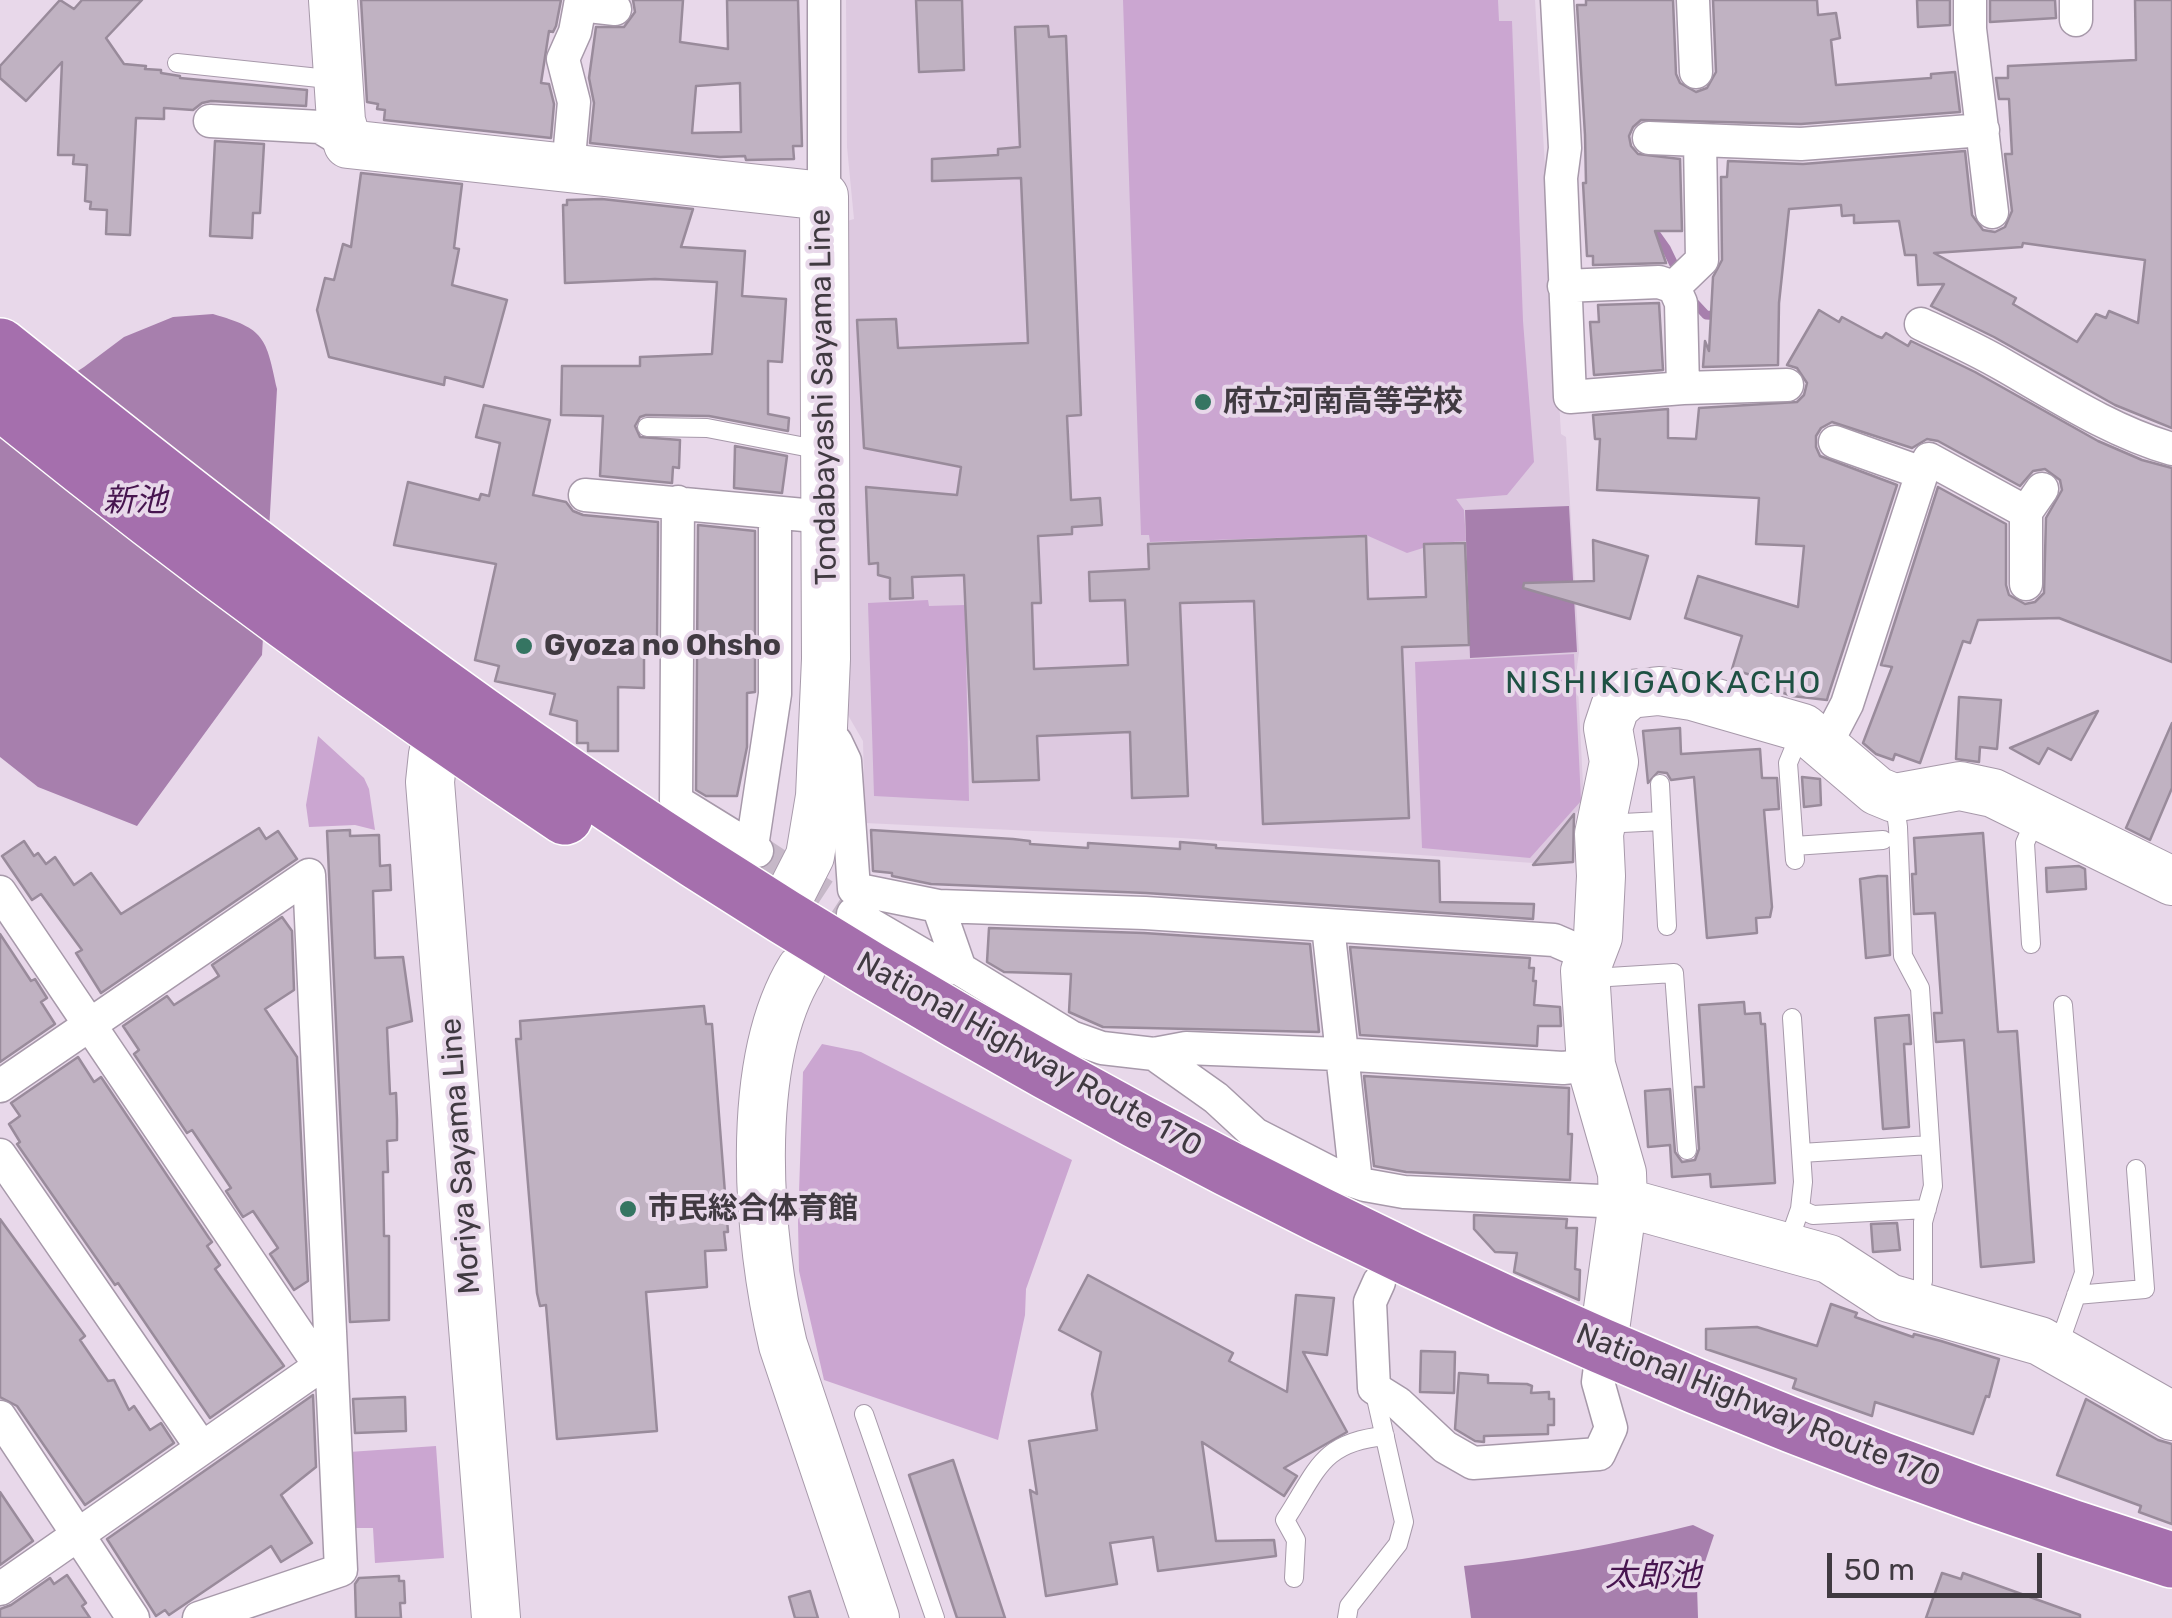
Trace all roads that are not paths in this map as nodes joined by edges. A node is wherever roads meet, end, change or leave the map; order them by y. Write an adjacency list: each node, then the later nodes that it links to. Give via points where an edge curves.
1 (333, 0): 10 (main road)
2 (824, 0): 17 (street)
3 (1557, 0): 20 (street)
4 (1693, 0): 9 (street)
5 (1970, 0): 12 (street)
6 (580, 2): 7 (street); 16 (street, via 563,60 574,102)
7 (615, 9)
8 (176, 63): 10 (lane)
9 (1696, 72)
10 (338, 80): 15 (main road)
11 (210, 122): 15 (street, via 320,127)
12 (1983, 130): 14 (street, via 1801,144); 18 (street)
13 (1649, 138): 14 (street)
14 (1700, 140): 19 (street, via 1702,260)
15 (348, 144): 16 (main road, Tondabayashi Sayama Line)
16 (568, 169): 17 (main road, Tondabayashi Sayama Line)
17 (824, 196): 28 (main road, Tondabayashi Sayama Line)
18 (1992, 212)
19 (1679, 282): 20 (street); 24 (street)
20 (1564, 286): 24 (street, via 1570,397)
21 (1921, 324): 27 (street, via 2093,417)
22 (10, 373): 35 (highway, National Highway Route 170, via 138,514 238,560)
23 (1786, 385): 24 (street)
24 (1683, 388)
25 (648, 428): 28 (lane, via 707,428)
26 (1834, 442): 29 (street)
27 (2172, 449)
28 (826, 451): 33 (main road, Tondabayashi Sayama Line)
29 (1922, 472): 34 (street, via 1929,459 2034,500); 37 (street, via 1847,704)
30 (584, 495): 31 (street)
31 (678, 502): 32 (street); 32 (street, via 676,801 752,848 775,694)
32 (776, 515): 33 (street)
33 (826, 517): 36 (main road, Tondabayashi Sayama Line)
34 (2026, 584)
35 (454, 719): 46 (highway, National Highway Route 170); 52 (highway, National Highway Route 170); 89 (main road, Moriya Sayama Line, via 434,754 430,782)
36 (823, 735): 45 (street, via 836,742 845,760 854,889); 46 (main road, Tondabayashi Sayama Line, via 810,856)
37 (1814, 737): 40 (main road, via 1877,791); 40 (lane, via 1788,763 1795,853); 42 (main road, via 1692,696 1630,694 1615,707 1608,728 1614,762)
38 (1660, 784): 41 (lane)
39 (2037, 814): 40 (main road, via 1960,786); 43 (main road); 50 (lane, via 2025,843)
40 (1888, 819): 61 (lane, via 1898,827 1903,956 1920,988)
41 (1662, 821): 42 (lane); 49 (lane)
42 (1602, 823): 51 (main road, via 1598,937)
43 (2172, 880)
44 (0, 892): 56 (street)
45 (938, 906): 48 (street); 53 (street)
46 (781, 913): 74 (highway, National Highway Route 170, via 1012,1050)
47 (853, 914): 53 (street, via 942,966)
48 (1328, 926): 51 (street, via 1554,940); 58 (street)
49 (1667, 926)
50 (2031, 944)
51 (1588, 963): 59 (main road); 62 (lane, via 1609,977 1674,973)
52 (802, 969): 70 (highway, National Highway Route 170, via 1156,1170); 90 (main road, via 782,1010 762,1112 760,1164 773,1298)
53 (960, 969): 57 (street, via 1071,1037)
54 (2064, 1005): 71 (lane, via 2084,1273)
55 (1792, 1018): 63 (lane)
56 (90, 1025): 60 (street); 75 (street); 75 (street, via 309,876)
57 (1154, 1054): 58 (street, via 1186,1048); 66 (street, via 1256,1134)
58 (1340, 1054): 59 (street); 66 (street)
59 (1590, 1065): 67 (main road, via 1622,1173)
60 (0, 1086)
61 (1930, 1145): 63 (lane); 68 (lane)
62 (1687, 1150)
63 (1801, 1153): 69 (lane, via 1803,1182)
64 (0, 1155): 81 (street)
65 (2136, 1169): 71 (lane, via 2144,1288)
66 (1356, 1182): 67 (street, via 1404,1192)
67 (1623, 1202): 69 (main road); 74 (main road)
68 (1927, 1209): 69 (lane, via 1814,1215); 72 (lane)
69 (1793, 1228): 72 (main road, via 1828,1260 1889,1298)
70 (1380, 1282): 74 (highway, National Highway Route 170); 76 (street, via 1370,1302)
71 (2076, 1295): 73 (lane)
72 (1915, 1305): 73 (main road)
73 (2056, 1350): 78 (main road)
74 (1601, 1363): 76 (street, via 1611,1428 1599,1454 1472,1462); 83 (highway, National Highway Route 170, via 1686,1381 1884,1460); 86 (highway, National Highway Route 170, via 1784,1460)
75 (326, 1366): 81 (street); 88 (street, via 341,1570)
76 (1374, 1388): 80 (lane)
77 (864, 1414): 91 (lane)
78 (2172, 1416)
79 (0, 1417): 82 (street)
80 (1385, 1436): 84 (lane, via 1354,1439 1318,1464 1285,1520 1296,1540); 92 (lane, via 1404,1522 1398,1544 1349,1606)
81 (202, 1448): 82 (street)
82 (80, 1533): 85 (street); 87 (street)
83 (2172, 1560)
84 (1294, 1578)
85 (0, 1589)
86 (2172, 1598)
87 (132, 1618)
88 (200, 1618)
89 (496, 1618)
90 (874, 1618)
91 (935, 1618)
92 (1347, 1618)

